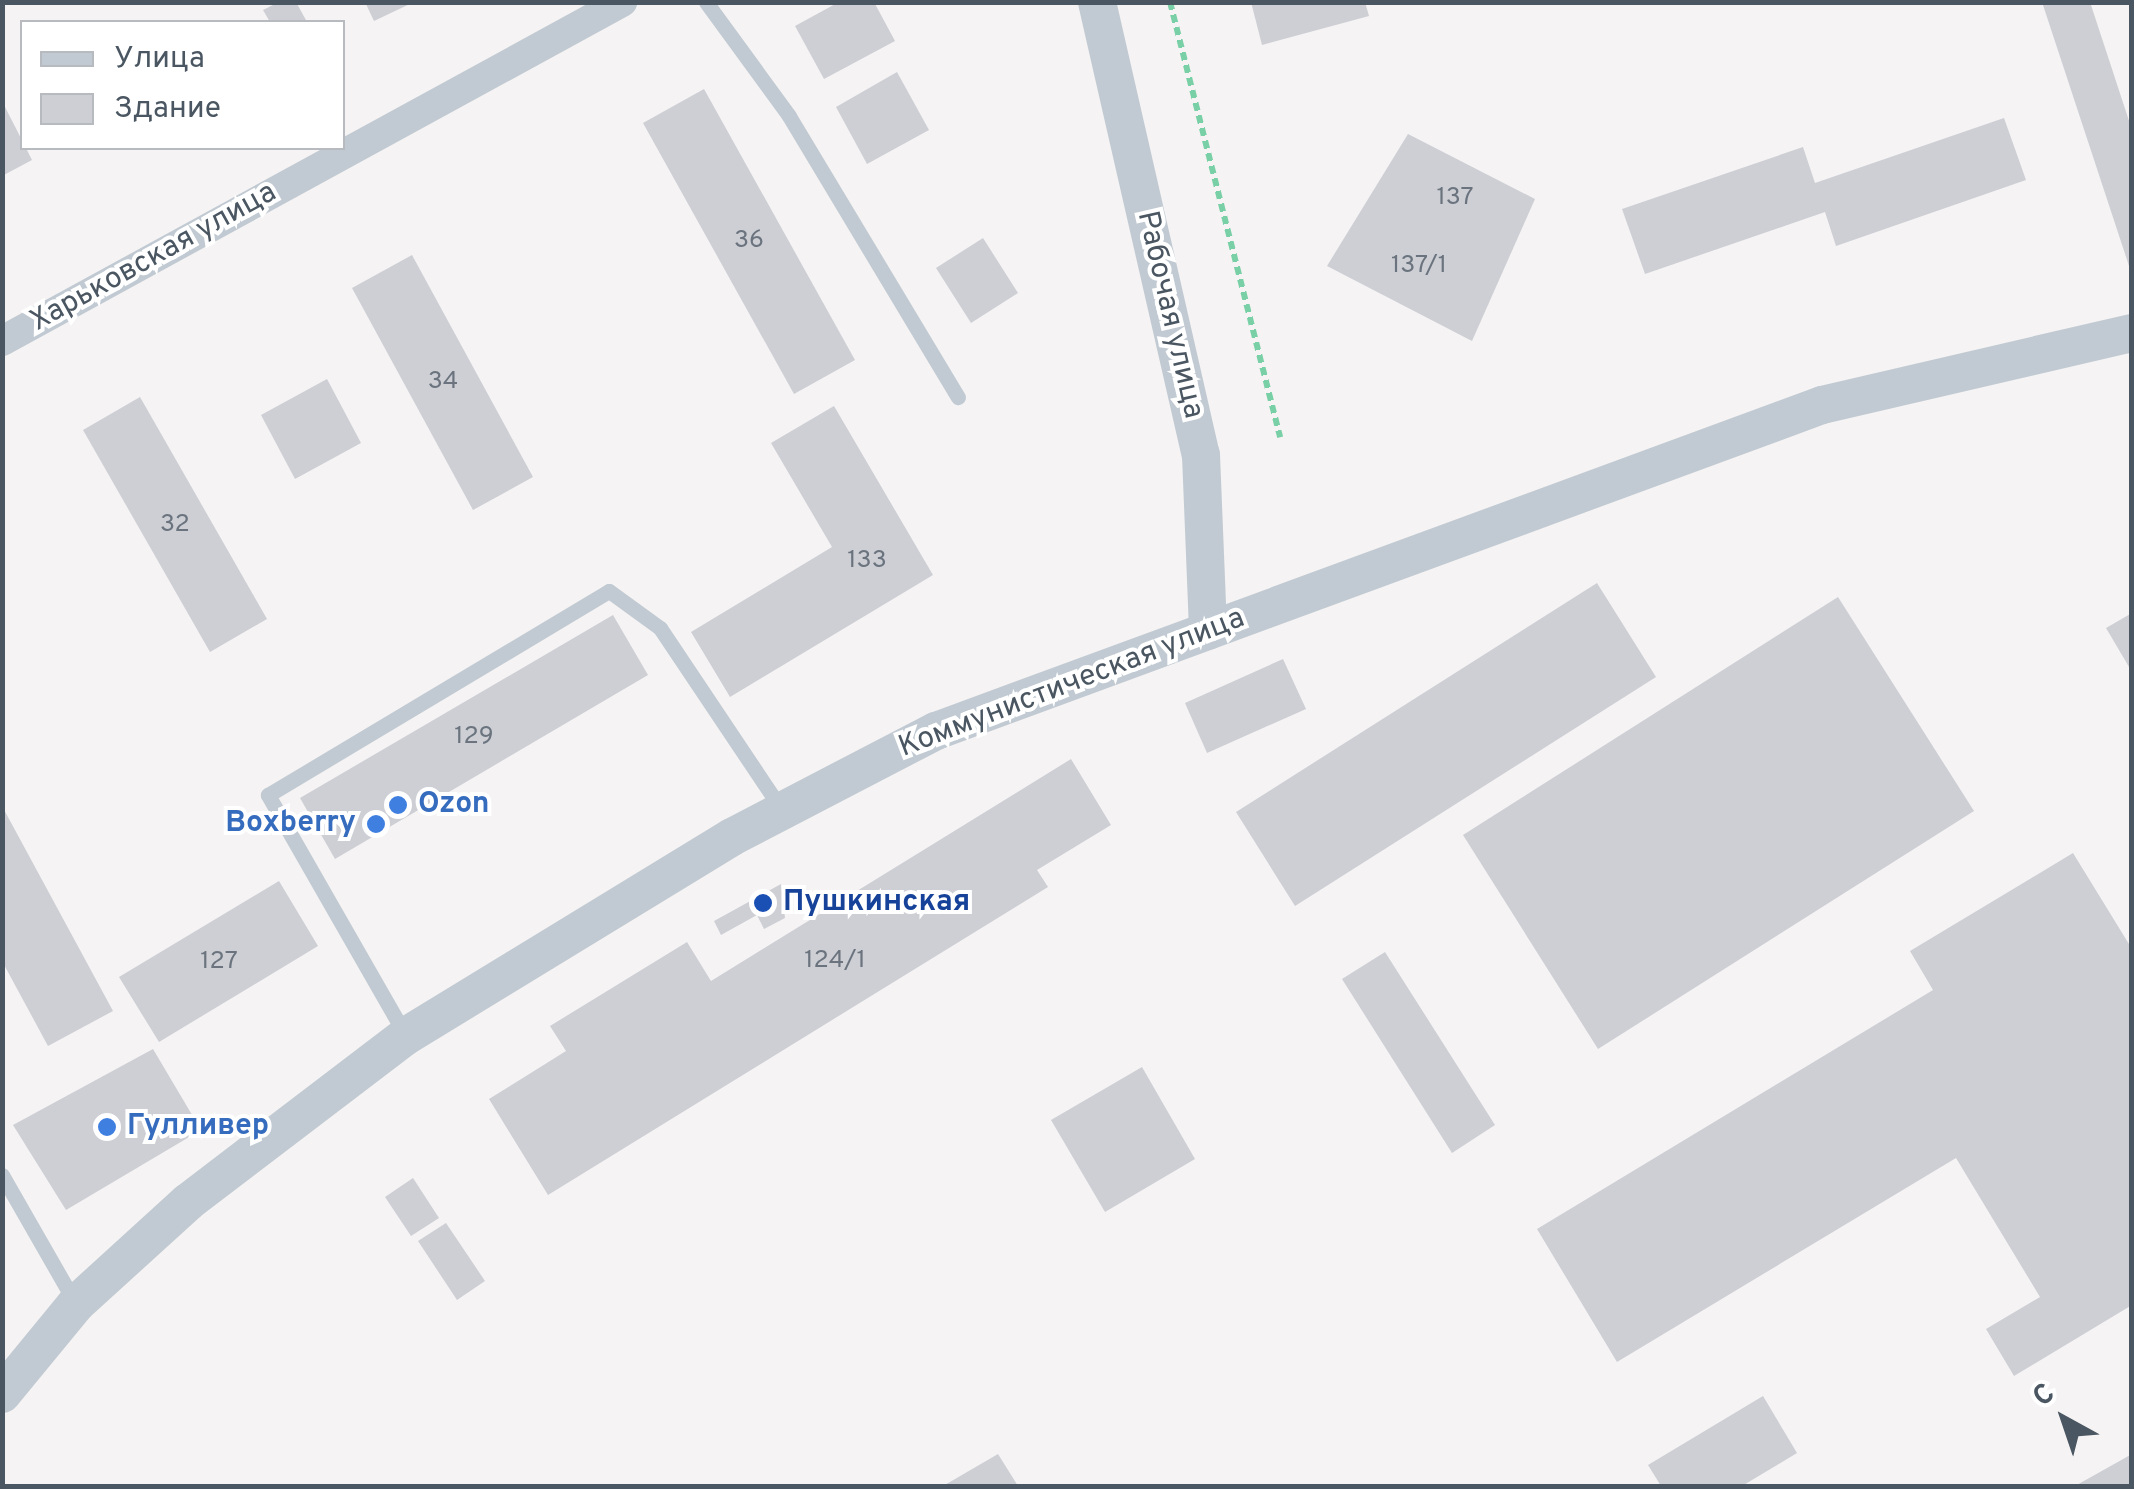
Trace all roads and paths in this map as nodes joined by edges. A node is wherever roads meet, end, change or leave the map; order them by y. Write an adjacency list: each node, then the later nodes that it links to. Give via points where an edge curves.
1 (706, 2): 7 (lane, via 789,116)
2 (1097, 2): 9 (street, Рабочая улица, via 1201,455)
3 (1170, 2): 8 (path)
4 (615, 4): 6 (street, Харьковская улица)
5 (2132, 333): 9 (street, Коммунистическая улица, via 1822,405)
6 (2, 340)
7 (958, 397)
8 (1280, 437)
9 (1208, 631): 10 (street, Коммунистическая улица, via 936,731)
10 (781, 809): 11 (street, Коммунистическая улица); 11 (lane, via 660,628 609,592 268,795)
11 (406, 1036): 13 (street, Коммунистическая улица, via 188,1202)
12 (2, 1175): 13 (lane)
13 (76, 1304): 14 (street, Коммунистическая улица)
14 (2, 1394)

